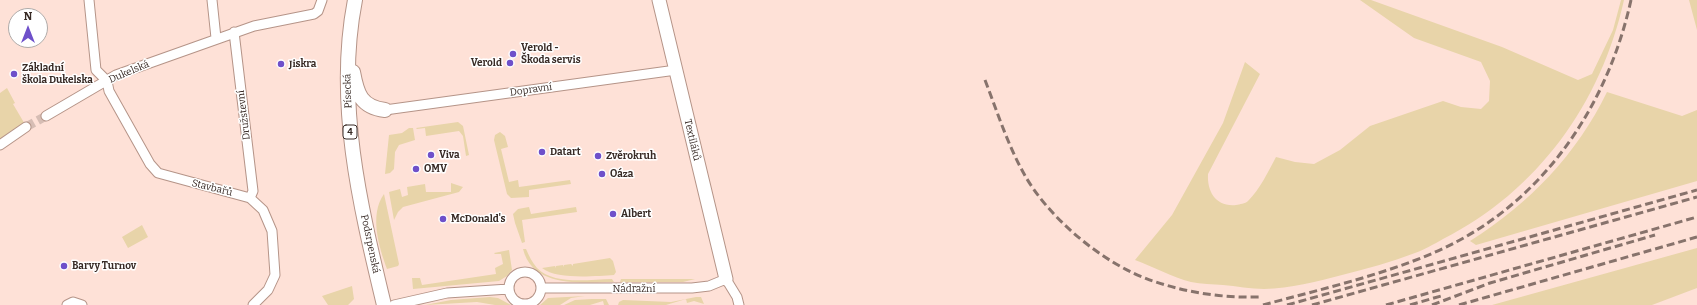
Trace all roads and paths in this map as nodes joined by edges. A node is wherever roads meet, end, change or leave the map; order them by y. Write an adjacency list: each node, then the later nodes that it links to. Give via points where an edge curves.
1 (89, 0): 10 (street, Stavbařů, via 96,70)
2 (212, 0): 7 (street)
3 (322, 0): 6 (street, Dukelská, via 314,14)
4 (355, 0): 8 (main road, Písecká / 4)
5 (659, 0): 9 (street, Textiláků)
6 (234, 32): 7 (street, Dukelská); 16 (street, Družstevní, via 253,191)
7 (216, 38): 10 (street, Dukelská, via 116,75)
8 (348, 47): 11 (main road, via 356,89 368,105); 15 (main road, Písecká / 4, via 348,104 352,151)
9 (676, 70): 11 (street, Dopravní); 17 (street, Textiláků)
10 (107, 81): 12 (street, Dukelská); 16 (street, Stavbařů, via 109,91 150,164 158,173)
11 (385, 110)
12 (46, 116)
13 (26, 127): 14 (street)
14 (0, 145)
15 (358, 182): 23 (main road, Podsrpenská / 4)
16 (250, 198): 22 (street, Stavbařů, via 263,210 270,222 275,275 268,290)
17 (726, 280): 18 (street, Nádražní, via 692,288); 26 (street)
18 (542, 288): 19 (street, via 536,276 525,272 514,276); 25 (street, via 538,298)
19 (509, 289): 24 (street, via 447,293); 25 (street, via 515,301)
20 (67, 305): 21 (street, via 73,302)
21 (82, 305)
22 (254, 305)
23 (384, 305)
24 (394, 305)
25 (529, 305)
26 (739, 305)

